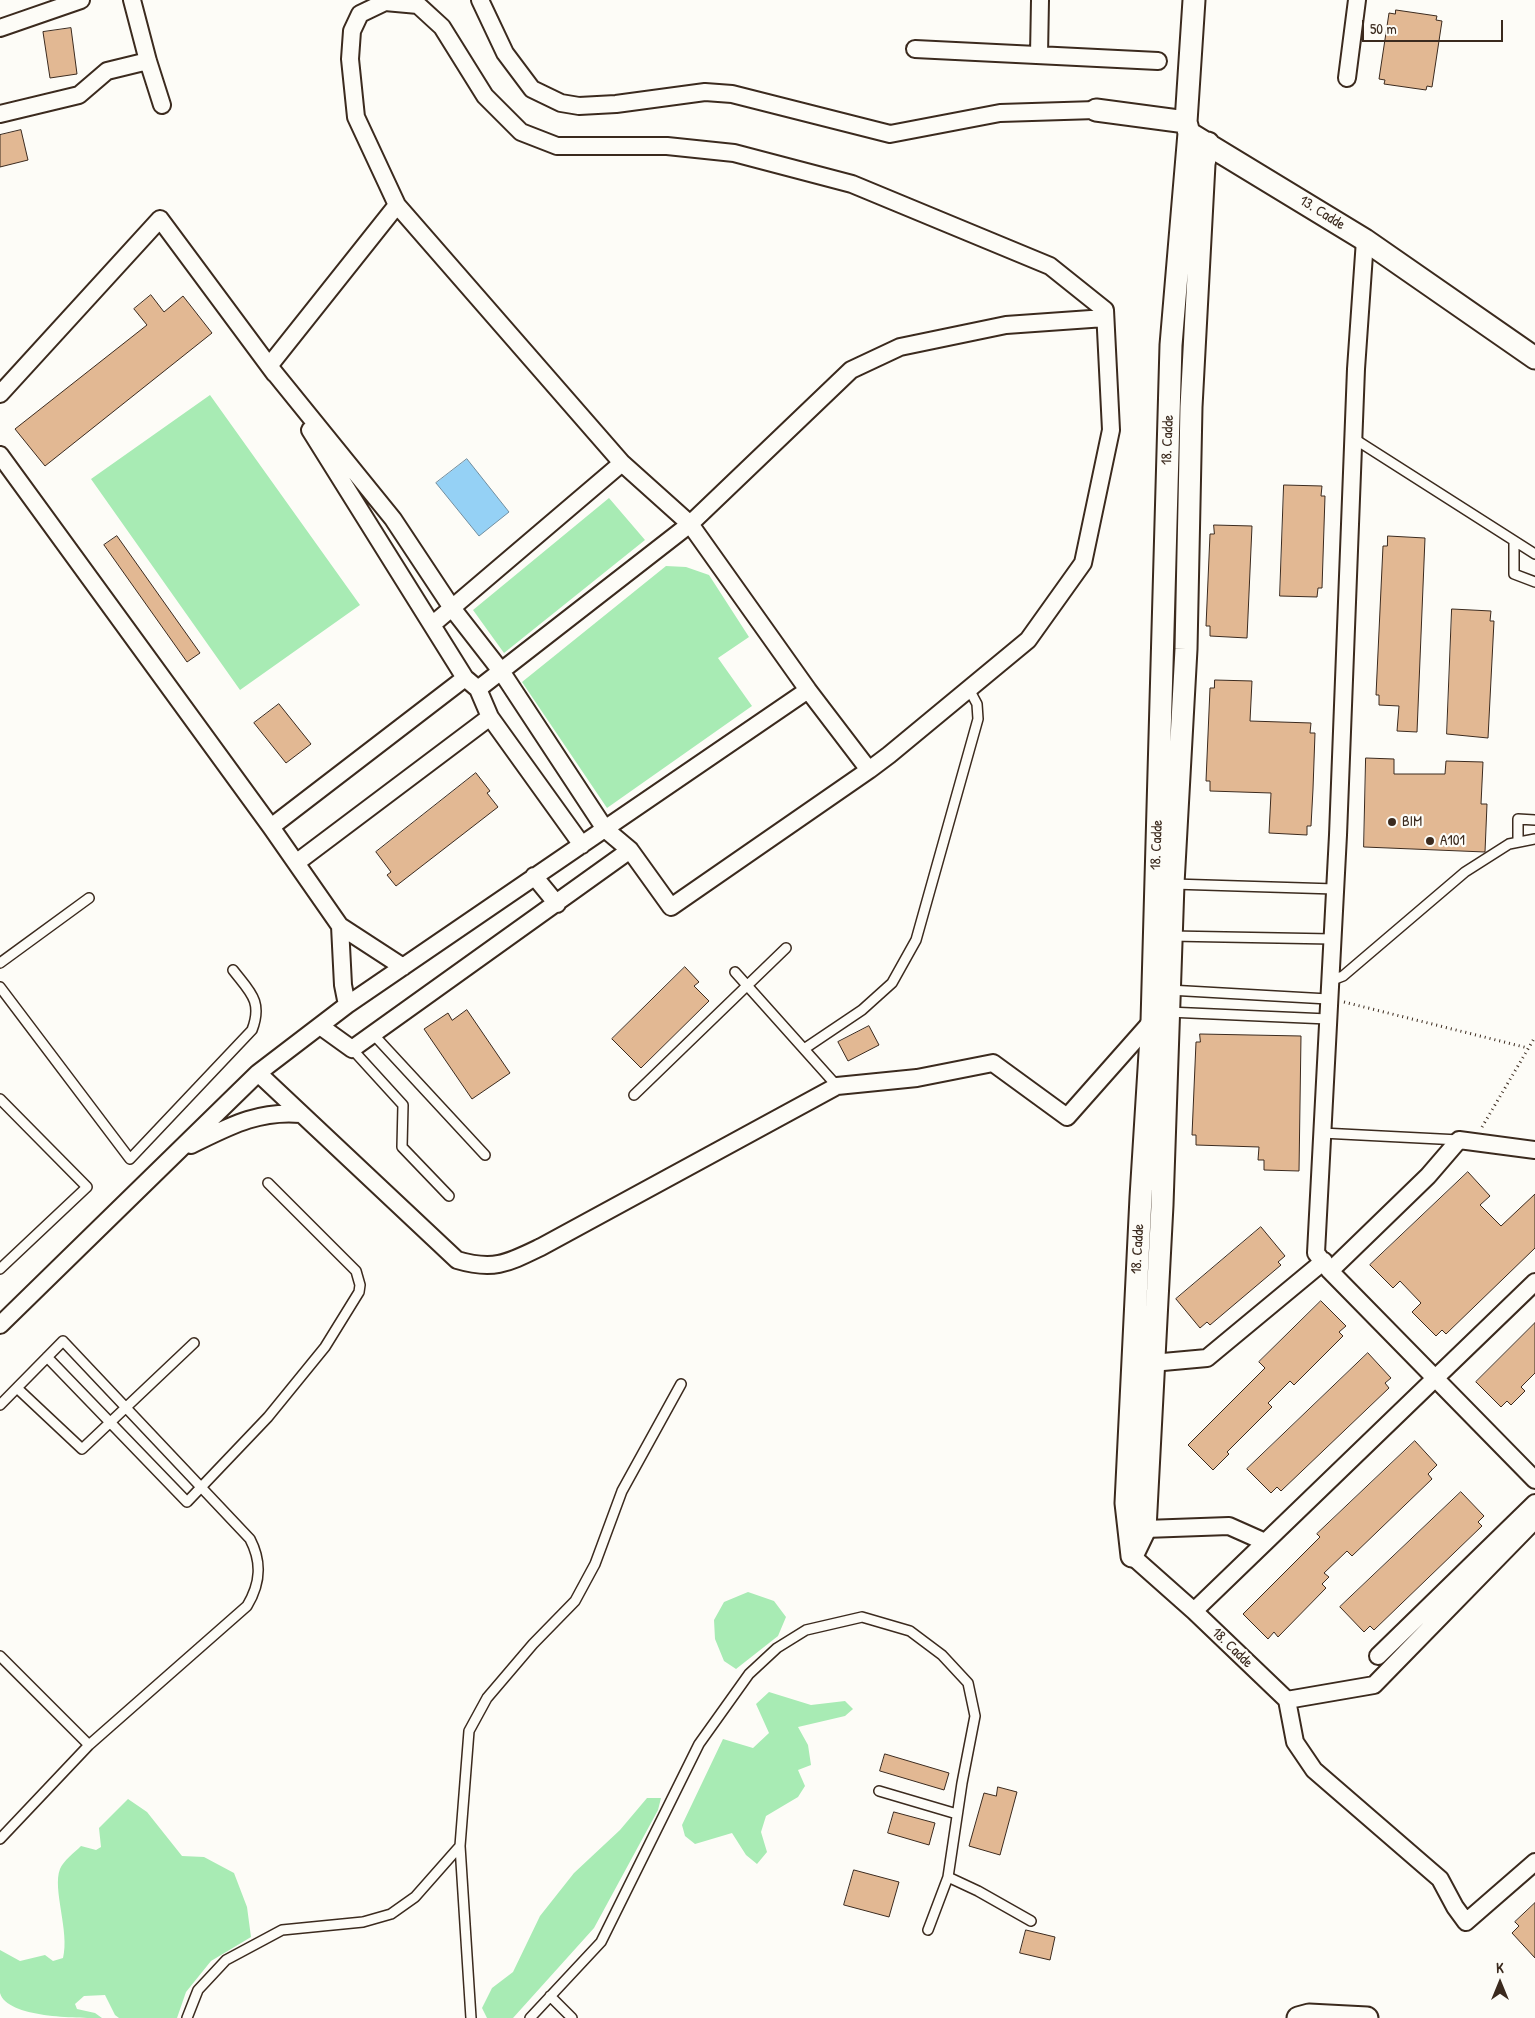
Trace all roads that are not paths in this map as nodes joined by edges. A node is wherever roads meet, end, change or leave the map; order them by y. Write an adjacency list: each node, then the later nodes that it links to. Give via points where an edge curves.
1 (81, 0): 7 (street)
2 (132, 0): 11 (street)
3 (480, 0): 14 (street, via 505,53 532,89 560,103 579,106 705,92 732,94 890,134 1000,113)
4 (1040, 0): 9 (street)
5 (1194, 0): 16 (street, 18. Cadde)
6 (1357, 0): 12 (street)
7 (0, 28)
8 (915, 49): 9 (street)
9 (1039, 55): 10 (street)
10 (1158, 61)
11 (148, 62): 13 (street); 15 (street, via 107,71 79,95)
12 (1346, 78)
13 (162, 105)
14 (1096, 110): 16 (street, 13. Cadde)
15 (0, 114)
16 (1194, 133): 18 (street, 13. Cadde); 48 (street, 18. Cadde, via 1204,164 1192,407 1186,649); 66 (street, 18. Cadde, via 1171,345)
17 (396, 205): 19 (street, via 356,118 350,59 352,31 360,14 385,2 418,4 436,21 485,96 521,132 557,146 667,146 734,153 852,184 1050,266 1105,310); 21 (street); 25 (street)
18 (1365, 240): 20 (street, 13. Cadde); 23 (street)
19 (1105, 318): 26 (street, via 1006,325 900,347 851,370); 35 (street, via 1112,430 1083,563 1028,640)
20 (1535, 358)
21 (270, 366): 22 (street, via 160,219); 30 (street, via 393,519); 31 (street)
22 (0, 394)
23 (1353, 438): 27 (lane); 49 (street)
24 (0, 455): 40 (street)
25 (622, 463): 26 (street); 30 (street)
26 (690, 524): 32 (street); 36 (street)
27 (1514, 541): 28 (lane); 29 (lane, via 1514,574)
28 (1535, 554)
29 (1535, 582)
30 (452, 608): 31 (street); 32 (street)
31 (433, 624): 33 (street)
32 (501, 672): 34 (street); 41 (street)
33 (465, 678): 34 (street); 40 (street)
34 (478, 689): 37 (street)
35 (969, 689): 38 (street); 71 (lane, via 978,704 978,719 916,940 892,983 862,1010)
36 (808, 690): 38 (street); 41 (street)
37 (490, 716): 44 (street); 46 (street)
38 (869, 770): 45 (street, via 671,907)
39 (1535, 820): 43 (lane, via 1518,819)
40 (272, 827): 46 (street)
41 (605, 829): 44 (street); 45 (street)
42 (1535, 839): 43 (lane)
43 (1518, 841): 60 (lane, via 1508,844 1466,872 1343,976)
44 (582, 845): 47 (street)
45 (630, 850): 51 (street)
46 (296, 863): 52 (street)
47 (534, 876): 51 (street); 57 (street)
48 (1173, 884): 49 (lane); 53 (street, 18. Cadde)
49 (1335, 889): 54 (street)
50 (89, 898): 56 (lane)
51 (557, 904): 69 (street)
52 (340, 926): 57 (street); 65 (street)
53 (1171, 936): 54 (lane); 63 (street, 18. Cadde)
54 (1332, 939): 60 (street)
55 (786, 948): 61 (lane)
56 (0, 963)
57 (403, 967): 65 (street)
58 (233, 970): 62 (lane, via 256,1000 257,1012 252,1030 130,1159)
59 (735, 972): 61 (lane)
60 (1330, 981): 64 (street)
61 (748, 985): 71 (lane); 74 (lane)
62 (0, 987)
63 (1168, 990): 64 (lane); 66 (street, 18. Cadde)
64 (1328, 999): 67 (street)
65 (347, 1005): 68 (street)
66 (1160, 1017): 67 (lane); 73 (street, via 1067,1117 993,1063 917,1078); 90 (street, 18. Cadde, via 1162,1205); 103 (street, 18. Cadde, via 1141,1197 1126,1503)
67 (1328, 1019): 77 (street)
68 (320, 1026): 70 (street); 72 (street)
69 (373, 1034): 70 (street); 81 (lane)
70 (352, 1049): 83 (lane, via 402,1105 402,1147)
71 (804, 1049): 73 (lane)
72 (258, 1072): 76 (street); 80 (street)
73 (838, 1086): 76 (street, via 541,1247 491,1267 457,1260)
74 (634, 1095)
75 (0, 1099): 85 (lane, via 87,1187)
76 (301, 1114): 80 (street, via 260,1114)
77 (1322, 1133): 78 (lane); 84 (street, via 1316,1253)
78 (1467, 1141): 79 (street); 84 (street)
79 (1535, 1150)
80 (178, 1151): 87 (street)
81 (486, 1155)
82 (268, 1183): 98 (lane, via 356,1271 359,1292 325,1346 275,1409)
83 (449, 1196)
84 (1327, 1266): 90 (street, via 1207,1358); 91 (street)
85 (0, 1270)
86 (1535, 1282): 91 (street)
87 (0, 1326)
88 (194, 1343): 95 (lane)
89 (47, 1357): 93 (lane); 95 (lane, via 63,1341); 96 (lane)
90 (1152, 1363): 101 (street, 18. Cadde)
91 (1434, 1378): 97 (street); 102 (street)
92 (681, 1384): 112 (lane, via 622,1491 595,1564 575,1601 533,1644 488,1698 469,1731)
93 (17, 1388): 94 (lane); 96 (lane, via 82,1450)
94 (0, 1405)
95 (126, 1408): 96 (lane); 98 (lane)
96 (111, 1423): 98 (lane, via 188,1502)
97 (1535, 1480)
98 (202, 1488): 108 (lane, via 250,1539 255,1549 259,1571 254,1595 247,1606)
99 (1535, 1503): 106 (street)
100 (1535, 1520): 107 (street, via 1374,1685)
101 (1145, 1529): 102 (street, via 1229,1526); 103 (street, 18. Cadde)
102 (1265, 1542): 104 (street)
103 (1132, 1556): 104 (street, 18. Cadde)
104 (1194, 1611): 107 (street, 18. Cadde)
105 (0, 1656): 108 (lane)
106 (1378, 1656)
107 (1287, 1700): 113 (street, via 1295,1742 1314,1770 1440,1879 1466,1922)
108 (89, 1745): 111 (lane)
109 (879, 1791): 110 (lane)
110 (957, 1814): 114 (lane); 117 (lane, via 975,1716 968,1683 942,1655 910,1631 862,1617 806,1630 776,1648 749,1674 698,1744 601,1942)
111 (0, 1839)
112 (460, 1846): 118 (lane, via 415,1897 391,1914 363,1922 282,1930 226,1960 198,1990); 119 (lane)
113 (1535, 1862)
114 (948, 1877): 115 (lane); 116 (lane)
115 (1031, 1921)
116 (928, 1930)
117 (550, 1996): 120 (lane); 121 (lane)
118 (187, 2018)
119 (471, 2018)
120 (530, 2018)
121 (572, 2018)
122 (1298, 2018): 123 (street, via 1309,2015)
123 (1367, 2018)

